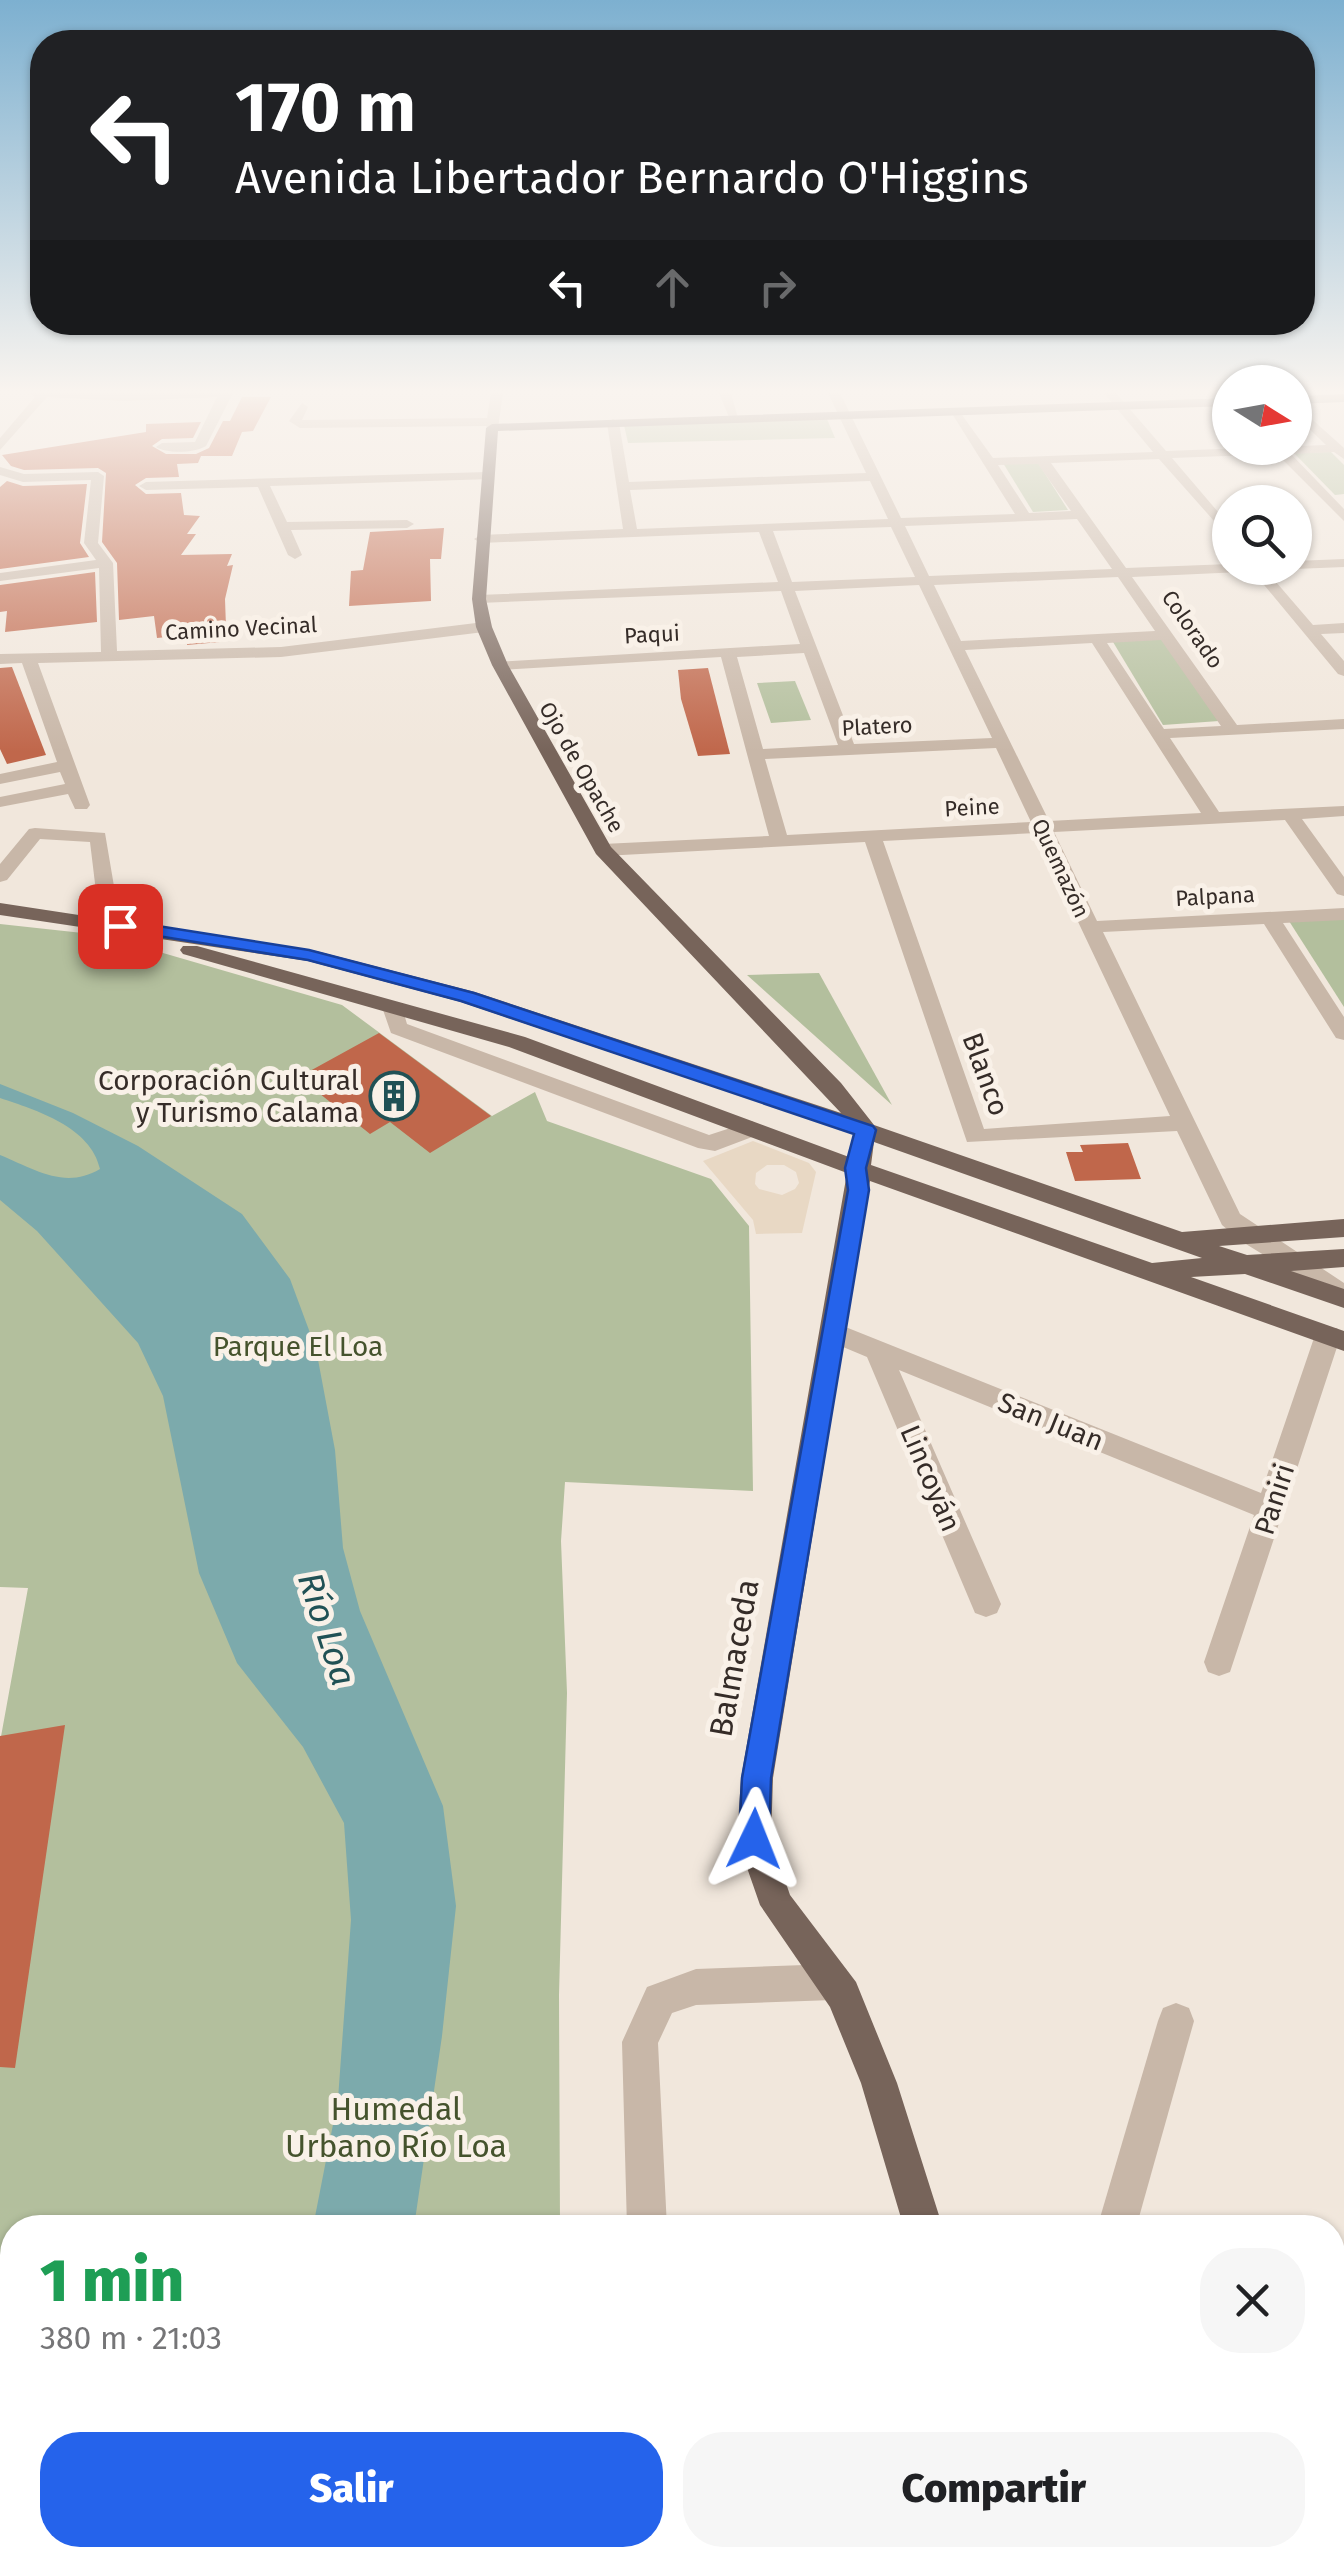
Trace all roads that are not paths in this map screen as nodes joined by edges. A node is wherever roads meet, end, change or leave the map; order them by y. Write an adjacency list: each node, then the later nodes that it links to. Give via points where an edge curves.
1 (94, 513): 17 (street, via 91,544)
2 (276, 513): 11 (street)
3 (484, 513): 14 (main road, Ojo de Opache)
4 (628, 513): 13 (street)
5 (891, 513): 10 (street, Quemazón)
6 (1022, 513): 8 (street)
7 (1080, 515): 8 (street); 20 (street, Colorado)
8 (1025, 518): 10 (street)
9 (407, 524): 11 (street)
10 (897, 524): 12 (street); 22 (street, Quemazón)
11 (282, 526): 15 (street)
12 (765, 529): 13 (street); 24 (street)
13 (631, 534): 14 (street)
14 (481, 539): 25 (main road, Ojo de Opache)
15 (295, 554)
16 (1344, 562): 18 (street)
17 (106, 564): 21 (street); 34 (street)
18 (1312, 564)
19 (1212, 569): 20 (street)
20 (1124, 572): 22 (street); 29 (street, Colorado)
21 (0, 577)
22 (924, 581): 24 (street); 31 (street, Quemazón)
23 (1272, 585): 28 (street)
24 (787, 587): 25 (street); 32 (street)
25 (478, 599): 26 (main road, Ojo de Opache)
26 (484, 627): 34 (street, Camino Vecinal, via 281,652); 37 (main road, Ojo de Opache)
27 (1344, 628): 28 (street)
28 (1310, 630): 38 (street)
29 (1167, 634): 30 (street); 40 (street, Colorado)
30 (1096, 637): 31 (street); 41 (street)
31 (955, 646): 42 (street, Quemazón)
32 (807, 648): 33 (street, Paqui); 43 (street)
33 (728, 653): 37 (street, Paqui); 44 (street)
34 (109, 657): 35 (street, Camino Vecinal)
35 (28, 658): 36 (street, Camino Vecinal); 45 (street)
36 (0, 659)
37 (500, 665): 54 (main road, Ojo de Opache)
38 (1344, 670)
39 (1344, 724): 40 (street)
40 (1232, 728): 41 (street)
41 (1158, 734): 50 (street)
42 (1001, 743): 43 (street, Platero); 51 (street, Quemazón)
43 (848, 750): 44 (street, Platero)
44 (755, 754): 53 (street)
45 (69, 766): 46 (street); 47 (street, via 78,796)
46 (0, 778)
47 (0, 802)
48 (1344, 811): 49 (street, Peine)
49 (1290, 814): 50 (street, Peine); 56 (street)
50 (1213, 816): 51 (street, Peine)
51 (1041, 826): 52 (street, Peine); 61 (street, Quemazón)
52 (872, 836): 53 (street, Peine); 67 (street, Blanco, via 975,1137)
53 (779, 840): 54 (street, Peine)
54 (602, 850): 69 (main road, Ojo de Opache, via 834,1088)
55 (0, 876): 62 (street, via 35,833 100,837 107,900)
56 (1344, 890)
57 (6, 911): 60 (main road)
58 (1344, 914): 59 (street, Palpana)
59 (1272, 919): 61 (street, Palpana); 64 (street)
60 (100, 922): 62 (main road); 63 (main road)
61 (1089, 927): 67 (street, Quemazón)
62 (141, 929): 69 (main road, via 309,955 468,997)
63 (392, 1007): 65 (main road); 66 (street, via 398,1028)
64 (1344, 1033)
65 (518, 1042): 66 (street); 68 (main road)
66 (496, 1063): 68 (street, via 706,1142)
67 (1182, 1122): 72 (street, Quemazón, via 1232,1219)
68 (752, 1129): 70 (main road)
69 (866, 1130): 70 (main road, Balmaceda); 73 (main road)
70 (856, 1168): 77 (main road); 79 (main road, Balmaceda, via 858,1190)
71 (1344, 1228): 72 (main road)
72 (1250, 1235): 73 (main road); 75 (street, Quemazón)
73 (1177, 1240): 76 (main road)
74 (1344, 1258): 75 (main road)
75 (1290, 1262): 76 (main road); 78 (street, Quemazón)
76 (1253, 1267): 77 (main road); 78 (main road)
77 (1145, 1270): 80 (main road)
78 (1344, 1297)
79 (833, 1332): 81 (street, San Juan); 85 (main road, Balmaceda, via 756,1778 754,1839 776,1905)
80 (1336, 1338): 82 (street, Paniri)
81 (878, 1351): 82 (street, San Juan); 83 (street, Lincoyán)
82 (1270, 1509): 84 (street, Paniri)
83 (986, 1604)
84 (1219, 1662)
85 (833, 1982): 87 (street, via 696,1988 660,2000 640,2042); 88 (main road, Balmaceda, via 878,2083)
86 (1176, 2021): 89 (street)
87 (647, 2215)
88 (920, 2215)
89 (1120, 2215)

